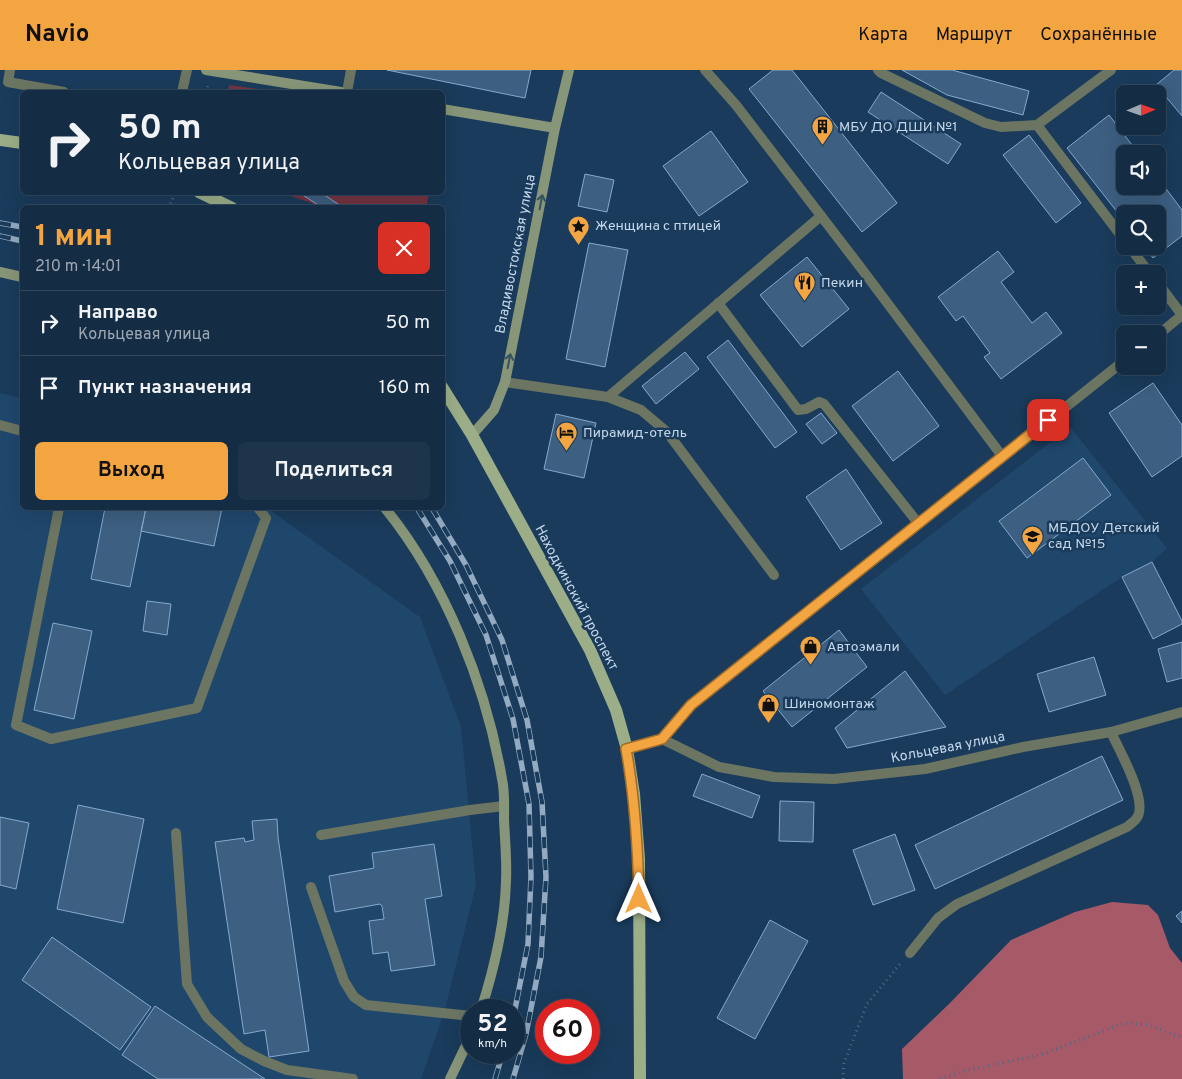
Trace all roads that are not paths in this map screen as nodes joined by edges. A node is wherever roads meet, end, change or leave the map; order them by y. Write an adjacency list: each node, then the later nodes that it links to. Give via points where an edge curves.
1 (10, 70): 9 (street, via 8,82)
2 (187, 70): 10 (street)
3 (206, 70): 11 (street)
4 (351, 70): 12 (street)
5 (569, 70): 15 (street, Владивостокская улица)
6 (704, 70): 20 (street, via 736,105)
7 (878, 70): 14 (street, via 985,122 1001,127)
8 (1111, 70): 14 (street)
9 (53, 90)
10 (182, 90)
11 (329, 90)
12 (347, 90)
13 (445, 110): 15 (street)
14 (1037, 125): 21 (street)
15 (556, 128): 29 (street, Владивостокская улица, one-way to 15)
16 (0, 140): 17 (main road)
17 (20, 143)
18 (205, 195): 19 (main road)
19 (226, 205)
20 (821, 216): 25 (street); 35 (street)
21 (1116, 229)
22 (0, 272): 23 (street)
23 (20, 277)
24 (1166, 294): 26 (street)
25 (718, 303): 31 (street); 39 (street, via 798,410 819,402 824,404)
26 (1182, 316): 27 (street)
27 (1166, 329)
28 (1116, 367): 35 (street)
29 (505, 382): 31 (street); 34 (street, Владивостокская улица, via 494,410)
30 (445, 392): 34 (main road, Находкинский проспект)
31 (608, 397): 40 (street, via 640,410 667,432)
32 (0, 425): 33 (street)
33 (20, 430)
34 (472, 435): 44 (main road, Находкинский проспект, via 590,650 616,710)
35 (1002, 456): 39 (street)
36 (59, 510): 37 (street, via 16,725 51,740 197,708 266,518)
37 (260, 510)
38 (386, 510): 45 (street, via 432,578 465,646 487,712 503,780)
39 (918, 523): 43 (street, via 691,705)
40 (774, 575)
41 (1182, 712): 42 (street, Кольцевая улица)
42 (1111, 732): 43 (street, Кольцевая улица, via 924,769 834,780 774,777 719,767); 49 (street, via 1138,792 1140,806 1137,818 1127,826 957,904 938,918)
43 (662, 739): 44 (street)
44 (626, 749): 55 (main road, Находкинский проспект, via 634,794 638,859)
45 (504, 806): 47 (street); 50 (street, via 506,880 503,917)
46 (176, 833): 53 (street, via 187,984 207,1017 241,1049 264,1061 287,1070)
47 (320, 835)
48 (311, 887): 51 (street, via 344,981 354,997 366,1005)
49 (910, 952)
50 (484, 999)
51 (460, 1015)
52 (460, 1058): 54 (street)
53 (353, 1079)
54 (450, 1079)
55 (640, 1079)

